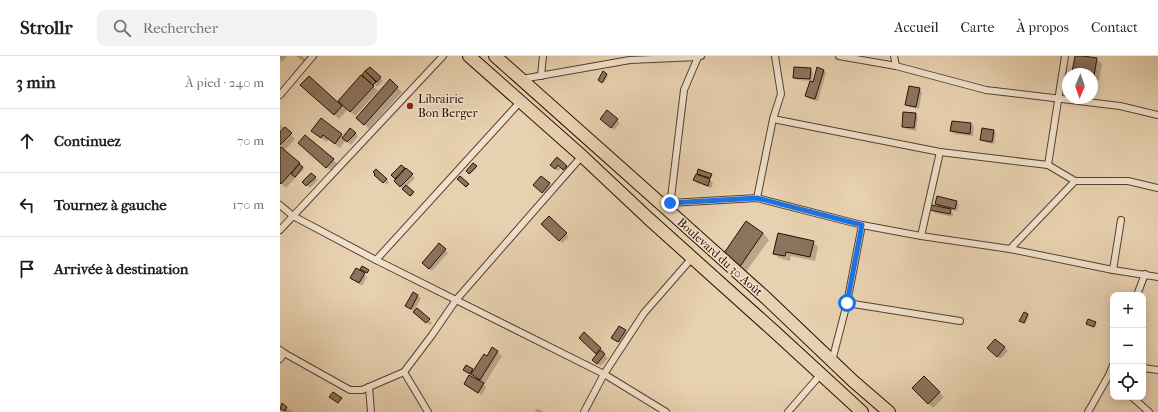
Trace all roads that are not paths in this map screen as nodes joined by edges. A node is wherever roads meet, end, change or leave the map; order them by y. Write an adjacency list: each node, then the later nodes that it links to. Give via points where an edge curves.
1 (314, 56): 15 (street)
2 (443, 56): 28 (street)
3 (469, 56): 17 (highway, Boulevard du 30 Août)
4 (495, 56): 14 (highway, Boulevard du 30 Août)
5 (543, 56): 13 (street)
6 (775, 56): 19 (street, via 781,94)
7 (839, 56): 12 (street)
8 (894, 56): 12 (street)
9 (1066, 56): 16 (street)
10 (700, 57): 11 (street); 27 (street, via 684,90)
11 (630, 58): 13 (street)
12 (896, 66): 16 (street, via 986,90)
13 (540, 76): 14 (street)
14 (522, 79): 27 (highway, Boulevard du 30 Août)
15 (280, 95)
16 (1059, 98): 18 (street, via 1120,106); 22 (street)
17 (520, 102): 21 (highway, Boulevard du 30 Août); 35 (street)
18 (1158, 115)
19 (773, 119): 20 (street); 25 (street)
20 (940, 152): 22 (street); 32 (street)
21 (582, 156): 34 (highway, Boulevard du 30 Août); 40 (street)
22 (1048, 165): 23 (street)
23 (1075, 181): 24 (street, via 1128,181); 33 (street)
24 (1158, 188)
25 (757, 198): 27 (street); 30 (street)
26 (280, 205): 28 (street)
27 (670, 207): 45 (highway, Boulevard du 30 Août)
28 (293, 216): 31 (street); 35 (street)
29 (1121, 220): 36 (street)
30 (862, 225): 32 (street); 41 (street)
31 (280, 230)
32 (921, 236): 33 (street)
33 (1010, 249): 36 (street)
34 (692, 258): 49 (street, via 644,313); 50 (highway, Boulevard du 30 Août)
35 (376, 260): 40 (street)
36 (1113, 270): 37 (street)
37 (1144, 274): 38 (street); 39 (street)
38 (1158, 277)
39 (1138, 292)
40 (456, 300): 48 (street); 49 (street)
41 (847, 303): 42 (street); 45 (street)
42 (960, 321)
43 (282, 352): 44 (street); 52 (street, via 350,390)
44 (280, 359)
45 (832, 361): 60 (highway, Boulevard du 30 Août)
46 (1146, 368): 47 (street)
47 (1158, 370)
48 (404, 372): 52 (street); 55 (street)
49 (604, 374): 56 (street); 57 (street)
50 (821, 374): 58 (street); 59 (highway, Boulevard du 30 Août)
51 (1110, 379): 61 (street)
52 (369, 387): 54 (street)
53 (1135, 400): 62 (street)
54 (371, 412)
55 (428, 412)
56 (584, 412)
57 (666, 412)
58 (788, 412)
59 (862, 412)
60 (889, 412)
61 (1088, 412)
62 (1149, 412)

